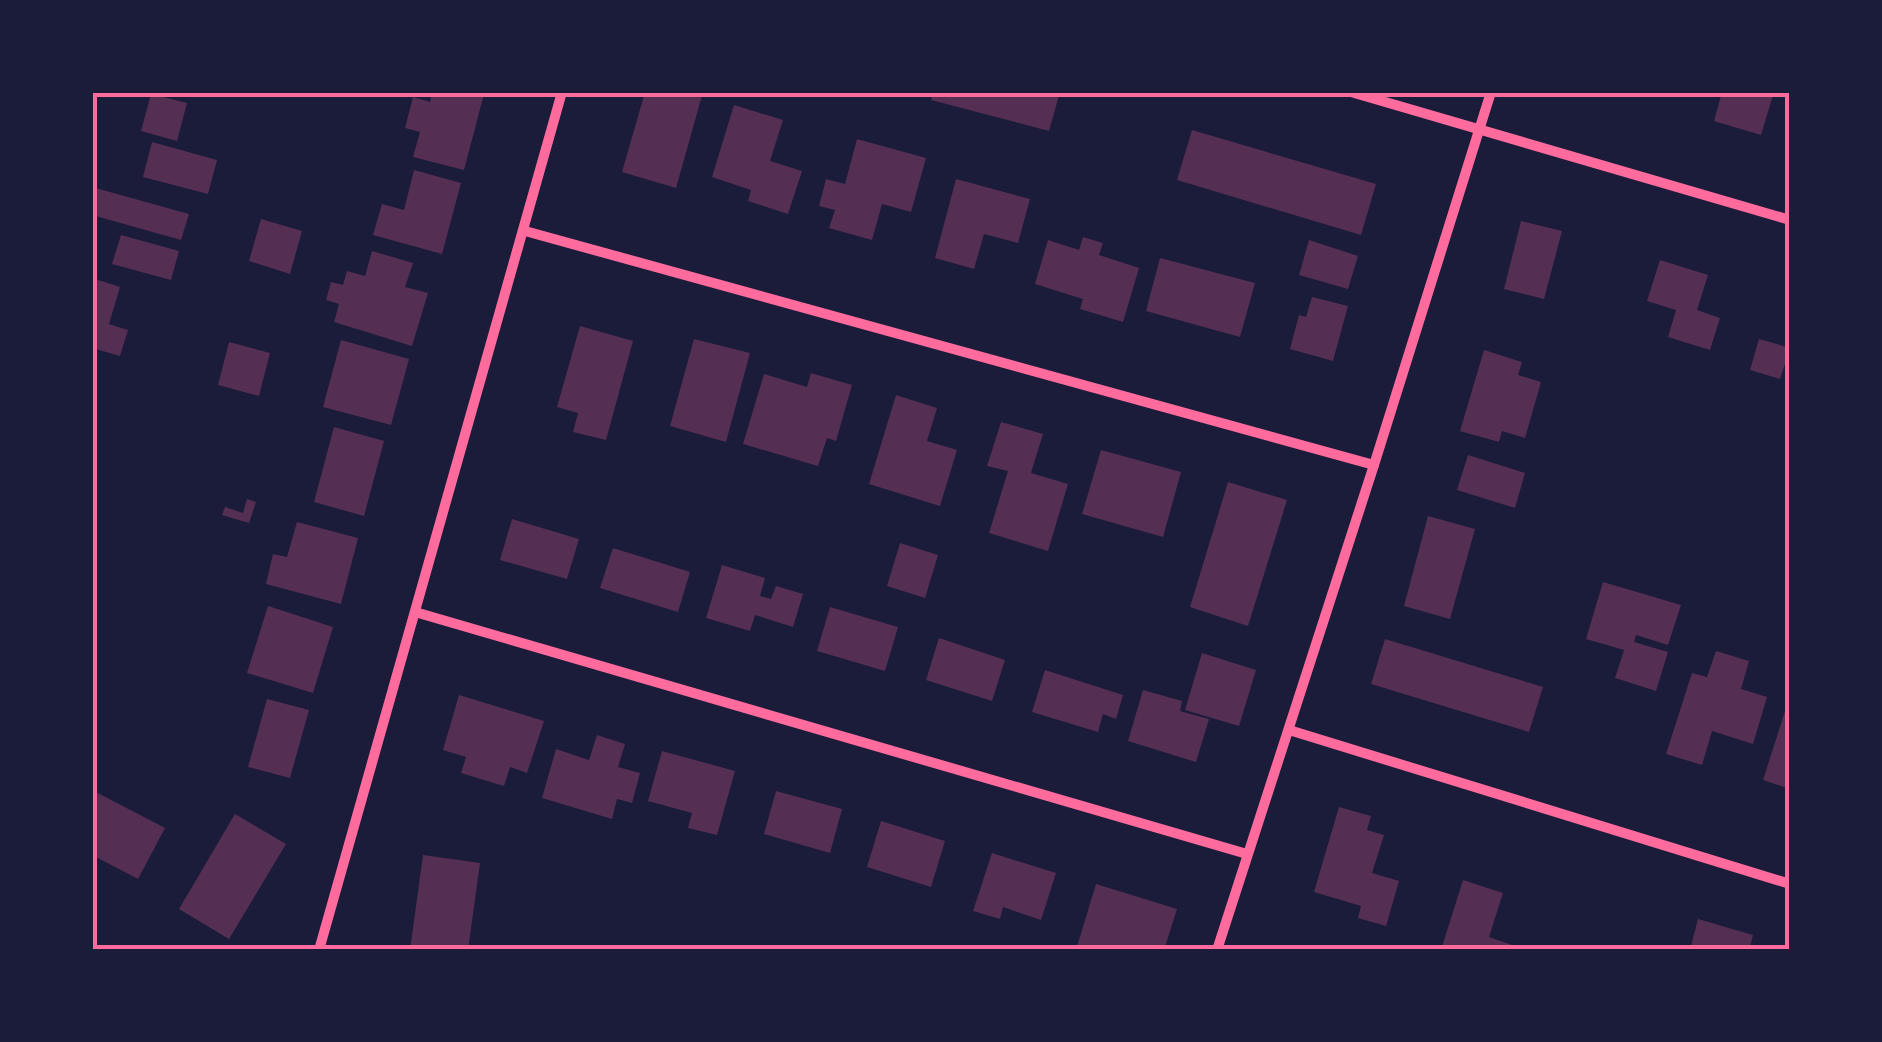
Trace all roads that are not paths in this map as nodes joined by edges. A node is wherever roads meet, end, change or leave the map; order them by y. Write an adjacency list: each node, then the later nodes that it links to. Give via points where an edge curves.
1 (562, 92): 6 (street)
2 (1351, 92): 4 (street)
3 (1491, 92): 4 (street)
4 (1480, 129): 5 (street); 7 (street)
5 (1790, 220)
6 (524, 231): 7 (street); 8 (street)
7 (1374, 465): 9 (street)
8 (415, 612): 10 (street); 12 (street)
9 (1289, 730): 10 (street); 11 (street)
10 (1247, 854): 13 (street)
11 (1790, 884)
12 (319, 950)
13 (1216, 950)

